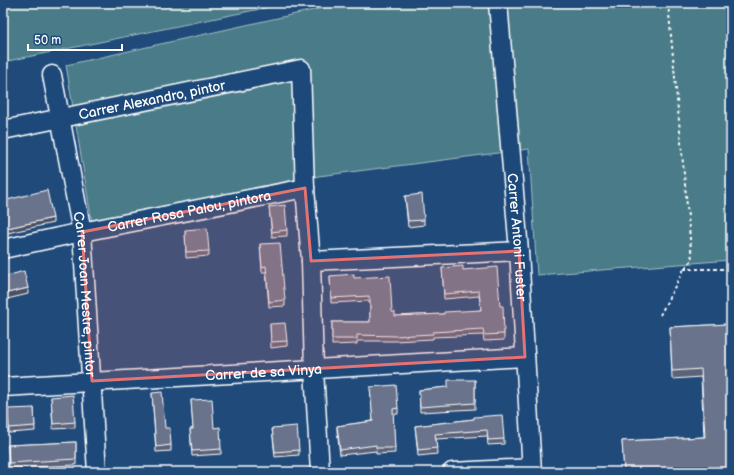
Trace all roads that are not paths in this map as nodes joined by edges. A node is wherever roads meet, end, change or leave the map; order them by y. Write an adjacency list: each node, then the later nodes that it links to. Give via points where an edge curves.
1 (498, 3): 8 (street, Carrer Antoni Fuster)
2 (52, 75): 3 (street)
3 (60, 118): 4 (street, Carrer Alexandro, pintor); 5 (street, Carrer Alexandro, pintor, via 301,69); 6 (street, Carrer Joan Mestre, pintor)
4 (3, 130)
5 (305, 188): 6 (street, Carrer Rosa Palou, pintora); 9 (street)
6 (82, 232): 7 (street, Carrer Rosa Palou, pintora); 12 (street, Carrer Joan Mestre, pintor)
7 (3, 249)
8 (519, 251): 9 (street); 10 (street, Carrer Antoni Fuster)
9 (311, 260): 11 (street)
10 (525, 357): 11 (street, Carrer de sa Vinya); 14 (street, Carrer Antoni Fuster)
11 (314, 370): 12 (street, Carrer de sa Vinya); 16 (street)
12 (92, 381): 13 (street, Carrer de sa Vinya); 15 (street, Carrer Joan Mestre, pintor)
13 (3, 387)
14 (532, 470): 17 (street)
15 (97, 472)
16 (320, 472)
17 (452, 472)

